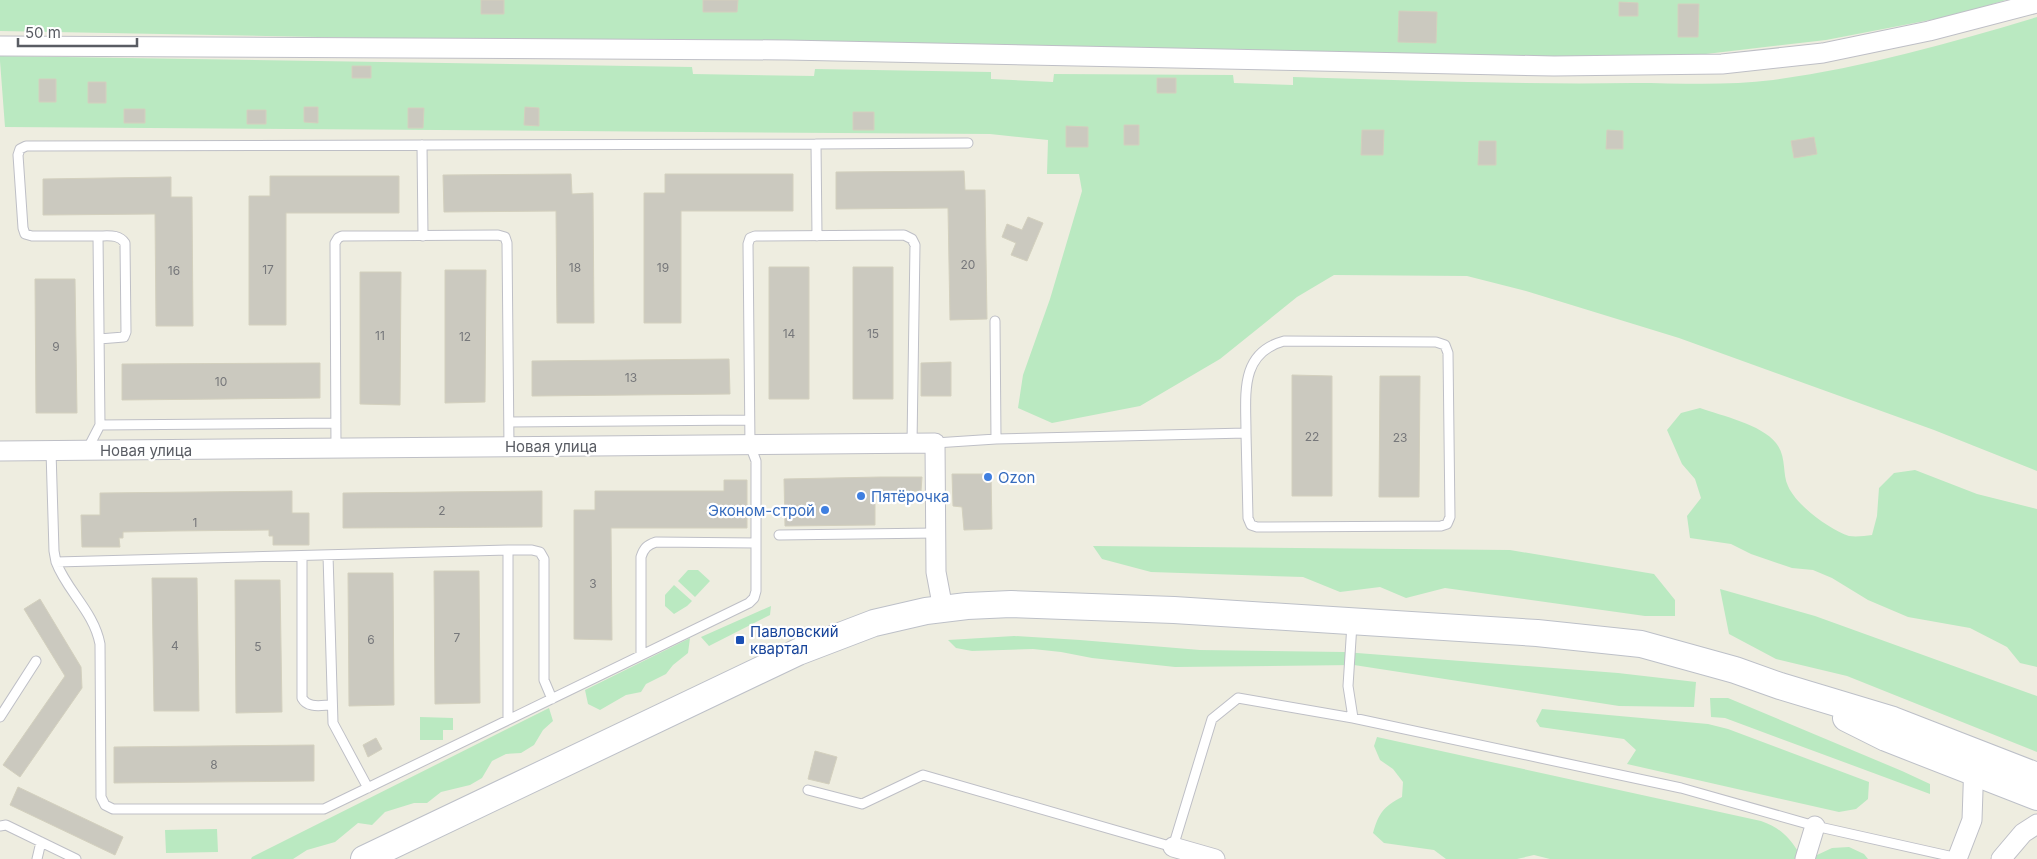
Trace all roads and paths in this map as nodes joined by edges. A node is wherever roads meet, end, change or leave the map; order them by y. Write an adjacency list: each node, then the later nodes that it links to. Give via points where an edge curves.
1 (2037, 3): 2 (street, via 1929,31 1823,53 1722,64 1544,66 787,50)
2 (0, 46)
3 (968, 143): 4 (lane)
4 (816, 144): 5 (lane); 8 (lane)
5 (422, 145): 6 (lane, via 26,146 20,149 25,234); 7 (lane)
6 (98, 236): 10 (lane); 10 (lane, via 117,236 125,243 126,322 124,337)
7 (423, 236): 12 (lane, via 505,237); 13 (lane, via 342,236 335,244)
8 (816, 236): 11 (lane, via 750,238); 18 (lane, via 904,235 915,245)
9 (995, 321): 16 (lane)
10 (99, 339): 14 (lane)
11 (749, 420): 12 (lane); 19 (lane)
12 (509, 422): 20 (lane)
13 (336, 423): 14 (lane); 21 (lane)
14 (100, 425): 23 (lane)
15 (1246, 433): 15 (lane, via 1248,518 1257,528 1448,524 1448,353 1445,346 1436,342 1284,341 1272,344 1260,353 1247,378); 16 (lane)
16 (996, 439): 17 (lane)
17 (935, 443): 18 (street, Новая улица); 25 (street)
18 (912, 444): 19 (street, Новая улица)
19 (750, 445): 20 (street, Новая улица); 27 (lane, via 756,461)
20 (509, 447): 21 (street, Новая улица)
21 (336, 448): 23 (street, Новая улица)
22 (51, 450): 23 (street, Новая улица); 24 (street, Новая улица); 31 (lane)
23 (87, 450)
24 (0, 451)
25 (936, 534): 26 (lane); 32 (street, via 936,572)
26 (779, 535)
27 (756, 543): 34 (lane, via 756,591 749,603); 34 (lane, via 656,542 648,545 641,557)
28 (508, 550): 29 (lane); 36 (lane, via 532,550 540,552 544,559 544,680); 40 (lane)
29 (328, 555): 30 (lane); 37 (lane)
30 (302, 556): 31 (lane); 37 (lane, via 302,698 310,705)
31 (56, 562): 43 (lane, via 98,633 101,797 105,805 113,809 324,809)
32 (943, 609): 33 (main road, via 1020,604); 53 (main road, via 874,623 798,652)
33 (1352, 621): 39 (lane, via 1348,686); 41 (main road, via 1537,633 1641,644 1700,659 1780,686 1886,738)
34 (641, 655): 36 (lane)
35 (36, 661): 38 (lane)
36 (552, 699): 40 (lane)
37 (332, 705): 43 (lane, via 333,723)
38 (0, 716)
39 (1353, 718): 48 (lane, via 1681,788); 50 (lane, via 1238,698 1212,719)
40 (508, 720): 43 (lane)
41 (1974, 761): 42 (main road); 45 (main road); 56 (street, via 1972,820)
42 (2037, 776)
43 (368, 788)
44 (808, 790): 50 (lane, via 862,804 923,775)
45 (2037, 797)
46 (2037, 824): 57 (street, via 2022,833)
47 (0, 826): 49 (lane, via 6,825)
48 (1815, 826): 55 (street); 56 (lane)
49 (41, 842): 51 (lane); 52 (lane)
50 (1173, 847): 54 (street)
51 (37, 859)
52 (76, 859)
53 (364, 859)
54 (1215, 859)
55 (1805, 859)
56 (1959, 859)
57 (2001, 859)

